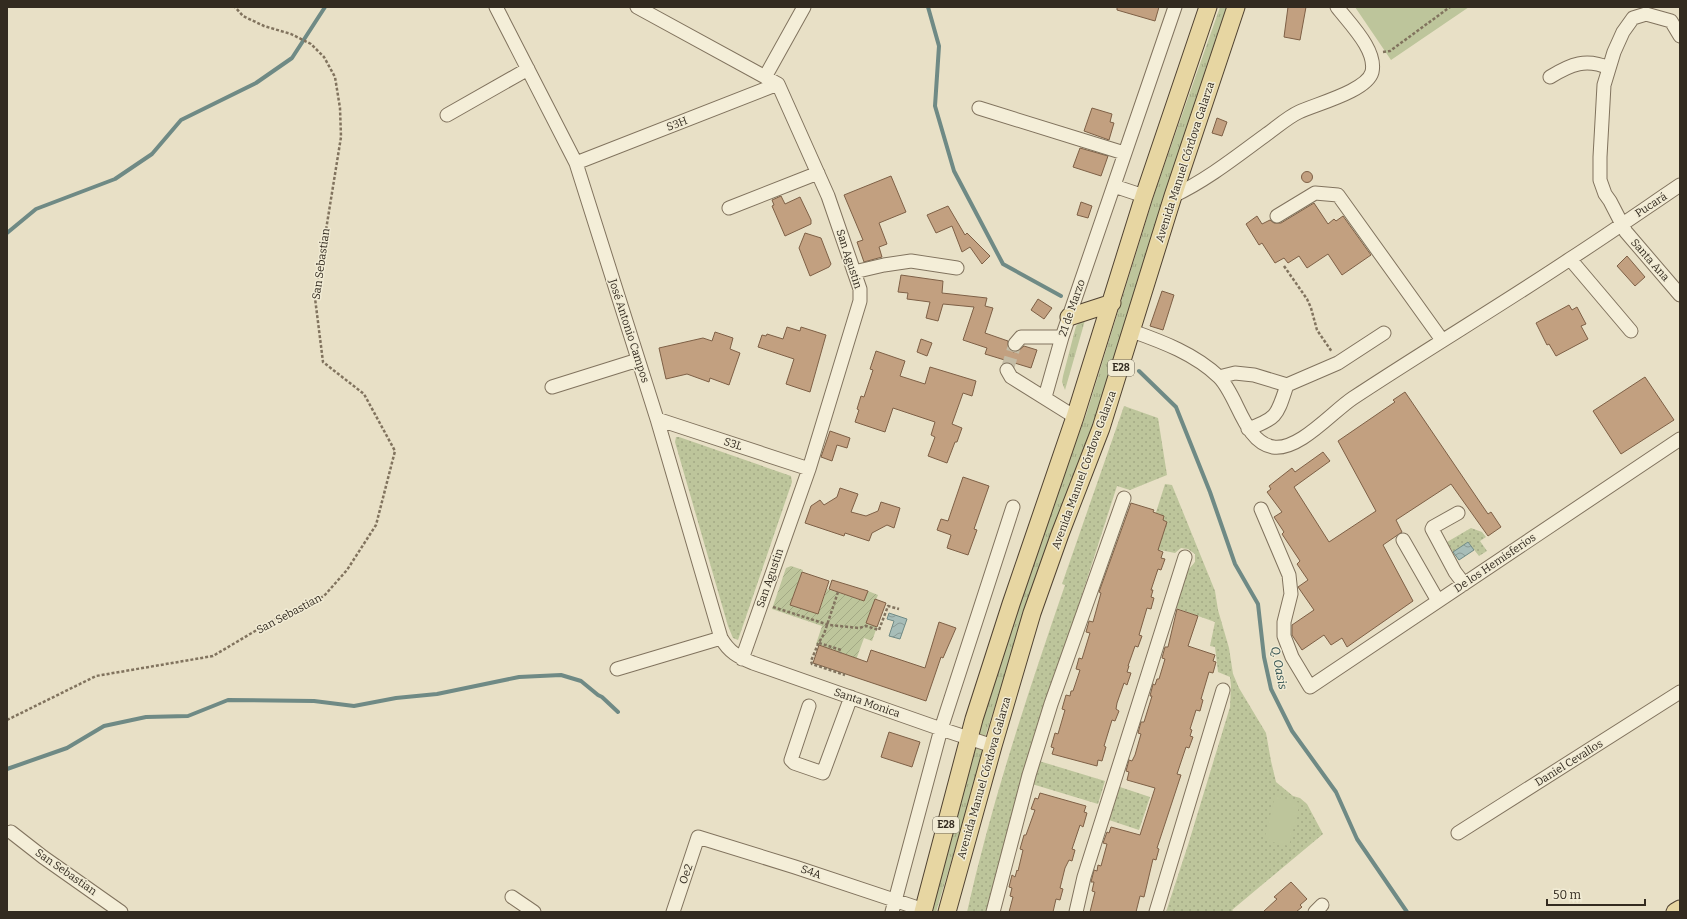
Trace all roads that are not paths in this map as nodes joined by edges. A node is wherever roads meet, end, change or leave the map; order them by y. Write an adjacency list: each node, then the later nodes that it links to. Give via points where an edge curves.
1 (496, 7): 10 (street, José Antonio Campos)
2 (637, 7): 11 (street)
3 (804, 7): 11 (street)
4 (1175, 7): 16 (street, 21 de Marzo)
5 (1208, 7): 21 (main road, E28)
6 (1236, 7): 22 (main road, Avenida Manuel Córdova Galarza / E28)
7 (1338, 7): 22 (street, via 1368,48 1373,62 1372,74 1361,85 1341,96 1298,112 1203,180)
8 (1680, 36): 9 (street, Santa Ana, via 1671,21 1646,14 1633,18 1623,32)
9 (1609, 68): 12 (street, via 1596,62 1587,62 1570,66); 25 (street, Santa Ana, via 1604,85 1600,180 1604,194)
10 (528, 69): 15 (street); 17 (street, José Antonio Campos)
11 (765, 77): 13 (street)
12 (1550, 77)
13 (778, 84): 17 (street, S3H); 18 (street, San Agustin)
14 (979, 108): 16 (street)
15 (447, 115)
16 (1124, 153): 20 (street, 21 de Marzo)
17 (576, 163): 38 (street, José Antonio Campos)
18 (818, 173): 23 (street); 28 (street, San Agustin)
19 (1680, 185): 25 (street, Pucará)
20 (1114, 186): 21 (street); 31 (street, 21 de Marzo)
21 (1144, 196): 30 (main road, E28)
22 (1173, 196): 33 (main road, Avenida Manuel Córdova Galarza / E28)
23 (730, 208)
24 (1277, 216): 36 (street, via 1315,194 1338,195)
25 (1622, 223): 26 (street, Pucará); 29 (street, Santa Ana, via 1626,232)
26 (1570, 259): 32 (street); 36 (street, Pucará)
27 (957, 268): 28 (street, via 911,261)
28 (854, 272): 48 (street, San Agustin, via 860,289 860,301)
29 (1680, 295)
30 (1112, 303): 31 (main road); 44 (main road, E28)
31 (1069, 317): 35 (street, 21 de Marzo)
32 (1630, 332)
33 (1139, 333): 40 (street, via 1188,354); 66 (main road, Avenida Manuel Córdova Galarza / E28, via 1060,534 1032,613)
34 (1384, 333): 41 (street, via 1338,363)
35 (1062, 337): 37 (street, via 1021,337); 43 (street, 21 de Marzo)
36 (1442, 340): 46 (street, Pucará, via 1350,400 1299,440 1272,447)
37 (1015, 344)
38 (638, 360): 42 (street); 45 (street, José Antonio Campos)
39 (1007, 370): 43 (street, via 1011,377)
40 (1219, 377): 41 (street, via 1235,373 1254,375); 46 (street, via 1238,405)
41 (1287, 386): 46 (street, via 1278,412 1263,424)
42 (552, 387)
43 (1045, 397): 44 (street)
44 (1075, 417): 65 (main road, E28)
45 (657, 419): 48 (street, S3L); 57 (street, José Antonio Campos)
46 (1248, 429)
47 (1680, 439): 55 (street, De los Hemisferios)
48 (808, 469): 58 (street, San Agustin)
49 (1124, 498): 78 (street, via 1042,732)
50 (1013, 507): 64 (street)
51 (1261, 509): 56 (street, De los Hemisferios, via 1289,575 1291,594 1284,622 1284,636 1292,657 1310,688)
52 (1458, 513): 55 (street, via 1432,529)
53 (1403, 540): 56 (street)
54 (1185, 557): 79 (street, via 1087,869)
55 (1464, 584): 56 (street, De los Hemisferios)
56 (1438, 602)
57 (721, 638): 58 (street, José Antonio Campos, via 727,649); 59 (street)
58 (742, 659): 62 (street, Santa Monica)
59 (617, 669)
60 (1223, 690): 80 (street)
61 (1680, 692): 68 (street, Daniel Cevallos)
62 (851, 697): 63 (street, via 823,772 791,760); 64 (street, Santa Monica)
63 (809, 706)
64 (941, 730): 65 (street, Santa Monica); 71 (street)
65 (968, 738): 66 (street, Santa Monica); 74 (main road, E28)
66 (992, 746): 77 (main road, Avenida Manuel Córdova Galarza / E28)
67 (11, 832): 73 (street, San Sebastian)
68 (1458, 833)
69 (698, 836): 71 (street, S4A, via 795,866); 76 (street, Oe2)
70 (512, 897): 75 (street)
71 (893, 906): 74 (street, S4A)
72 (1680, 909): 81 (main road)
73 (118, 911)
74 (923, 911)
75 (534, 912)
76 (673, 912)
77 (947, 912)
78 (993, 912)
79 (1076, 912)
80 (1156, 912)
81 (1675, 912)

